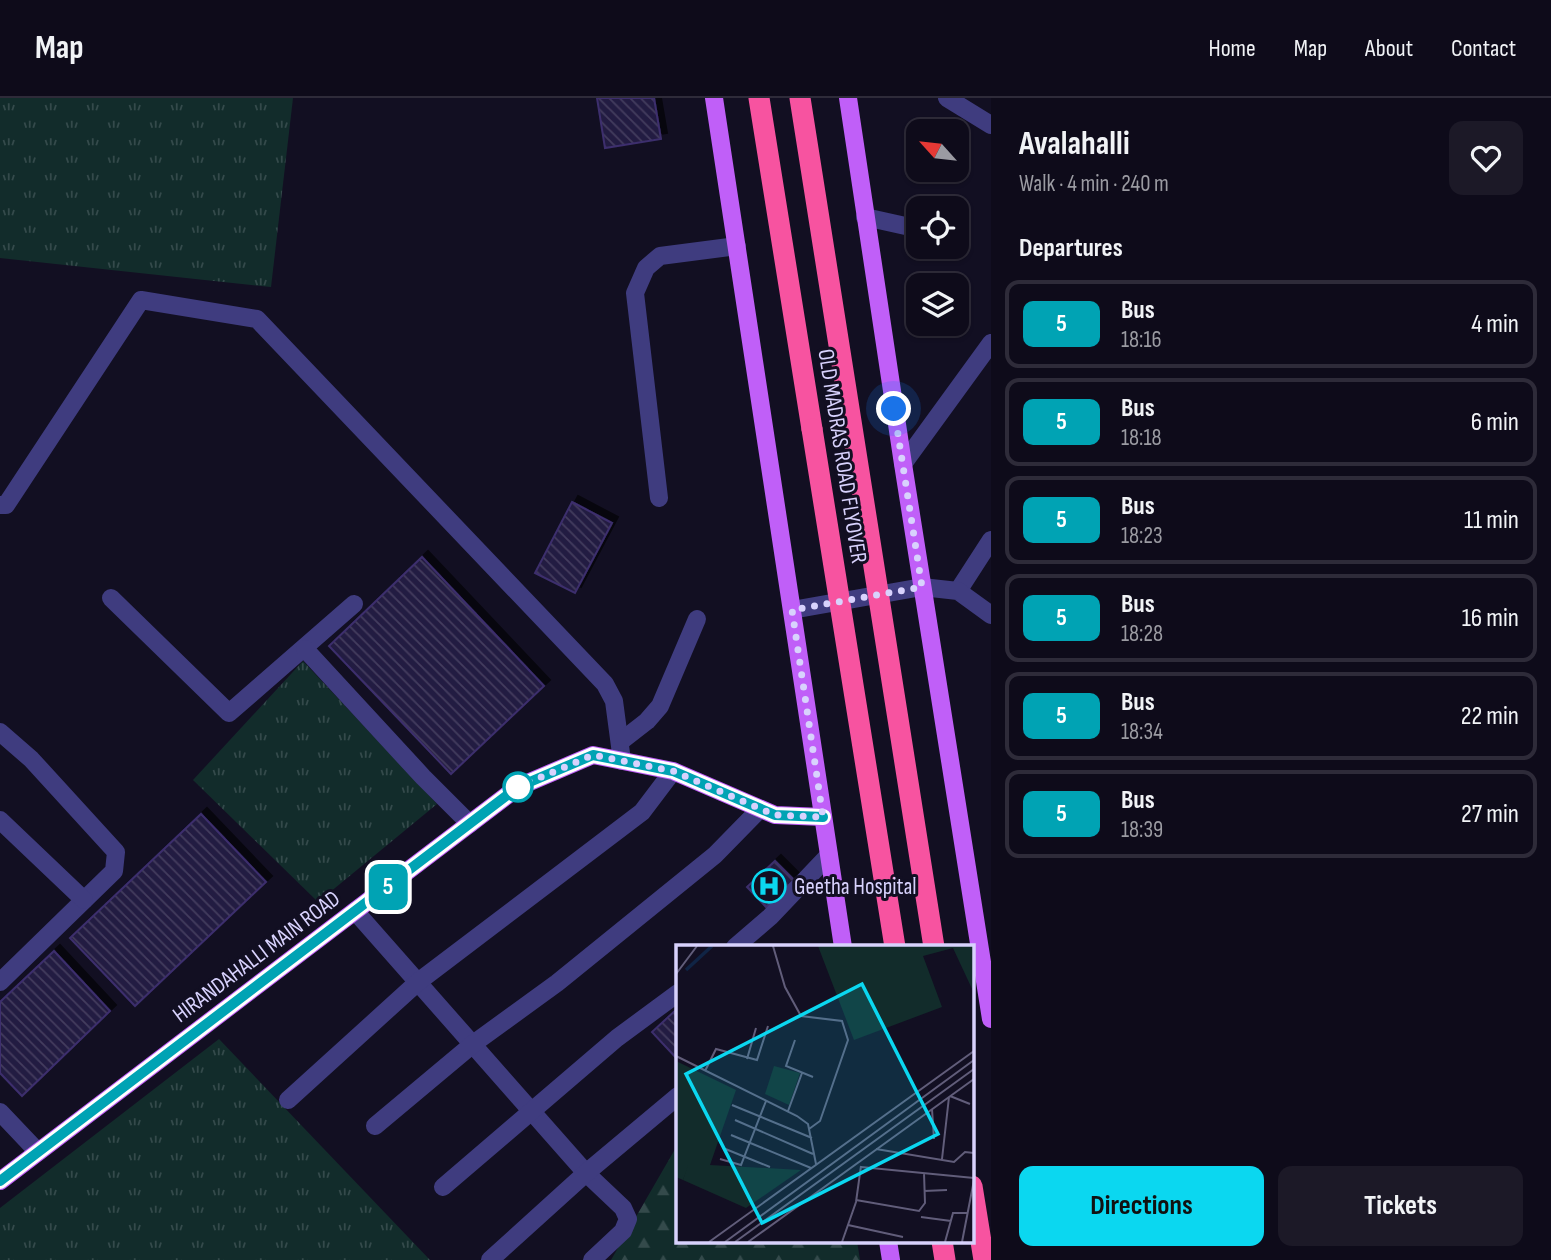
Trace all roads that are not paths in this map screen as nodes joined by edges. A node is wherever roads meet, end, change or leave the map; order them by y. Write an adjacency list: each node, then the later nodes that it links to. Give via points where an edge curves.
1 (714, 98): 9 (main road)
2 (759, 98): 36 (highway, OLD MADRAS ROAD FLYOVER, bridge)
3 (800, 98): 37 (highway, OLD MADRAS ROAD FLYOVER, bridge)
4 (848, 98): 7 (main road)
5 (947, 98): 6 (street)
6 (991, 125)
7 (865, 217): 8 (street); 11 (main road)
8 (906, 226)
9 (737, 246): 12 (street, via 660,256 646,268 635,293); 19 (main road)
10 (991, 343): 11 (street)
11 (902, 464): 15 (main road)
12 (659, 498)
13 (0, 505): 24 (street, via 6,505 141,300 257,319 605,684 614,701)
14 (991, 540): 16 (street)
15 (922, 587): 16 (street); 19 (street); 41 (main road)
16 (958, 591): 20 (street)
17 (111, 598): 22 (street, via 229,713)
18 (354, 604): 22 (street)
19 (792, 610): 28 (main road)
20 (991, 615)
21 (697, 619): 24 (street, via 660,706)
22 (305, 649): 30 (street)
23 (0, 732): 32 (street, via 31,759 116,852 114,871)
24 (620, 742): 25 (street)
25 (622, 761): 26 (main road, HIRANDAHALLI MAIN ROAD); 30 (main road, HIRANDAHALLI MAIN ROAD, via 593,755 518,787)
26 (673, 771): 27 (main road, HIRANDAHALLI MAIN ROAD); 39 (street, via 642,812)
27 (760, 809): 28 (main road, HIRANDAHALLI MAIN ROAD, via 775,815); 42 (street, via 686,879)
28 (823, 817): 31 (main road)
29 (0, 820): 32 (street)
30 (470, 824): 33 (main road, HIRANDAHALLI MAIN ROAD)
31 (829, 855): 34 (street); 35 (main road)
32 (84, 900): 38 (street)
33 (355, 911): 39 (street); 48 (main road, HIRANDAHALLI MAIN ROAD)
34 (737, 945)
35 (843, 945)
36 (895, 945)
37 (933, 945)
38 (0, 982)
39 (418, 982): 42 (street); 44 (street)
40 (676, 994): 45 (street)
41 (991, 1019)
42 (473, 1044): 45 (street); 47 (street)
43 (676, 1098): 49 (street)
44 (288, 1100)
45 (532, 1110): 49 (street); 51 (street)
46 (0, 1112): 48 (street)
47 (375, 1126)
48 (38, 1152): 50 (main road, HIRANDAHALLI MAIN ROAD)
49 (586, 1173): 55 (street); 56 (street, via 623,1208 628,1219 624,1231)
50 (0, 1181)
51 (443, 1188)
52 (974, 1198): 59 (highway)
53 (888, 1242): 57 (main road)
54 (942, 1242): 58 (highway)
55 (490, 1260)
56 (592, 1260)
57 (891, 1260)
58 (945, 1260)
59 (984, 1260)

